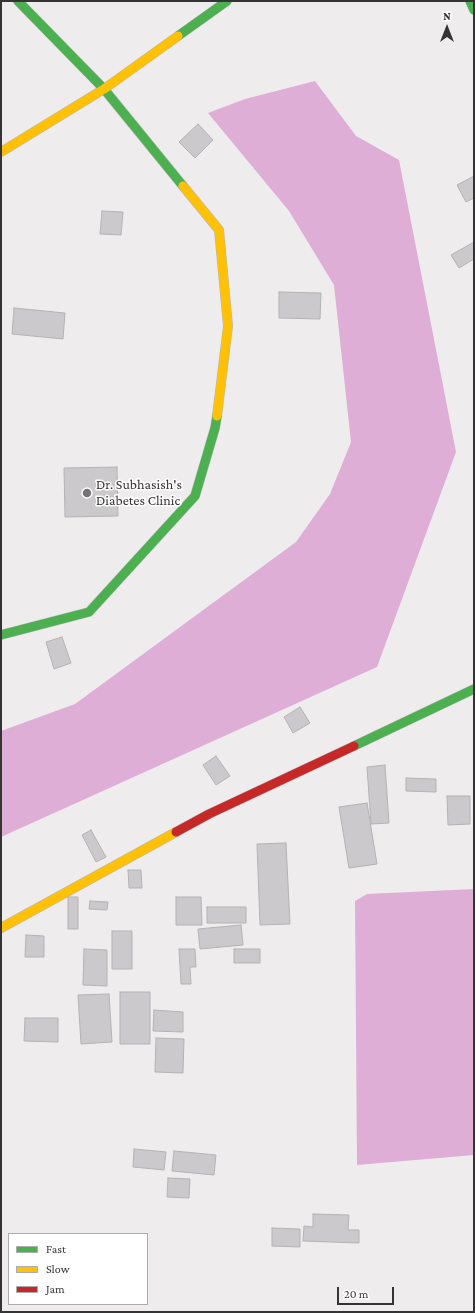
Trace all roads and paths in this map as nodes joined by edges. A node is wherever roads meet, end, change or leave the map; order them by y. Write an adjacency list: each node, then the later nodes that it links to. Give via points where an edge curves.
1 (18, 1): 5 (main road)
2 (227, 1): 5 (main road)
3 (470, 1): 4 (main road)
4 (474, 10)
5 (104, 89): 6 (main road); 7 (main road, via 219,230 228,326 215,428 195,496 89,612)
6 (1, 152)
7 (1, 635)
8 (474, 689): 9 (main road, via 209,814)
9 (1, 928)

